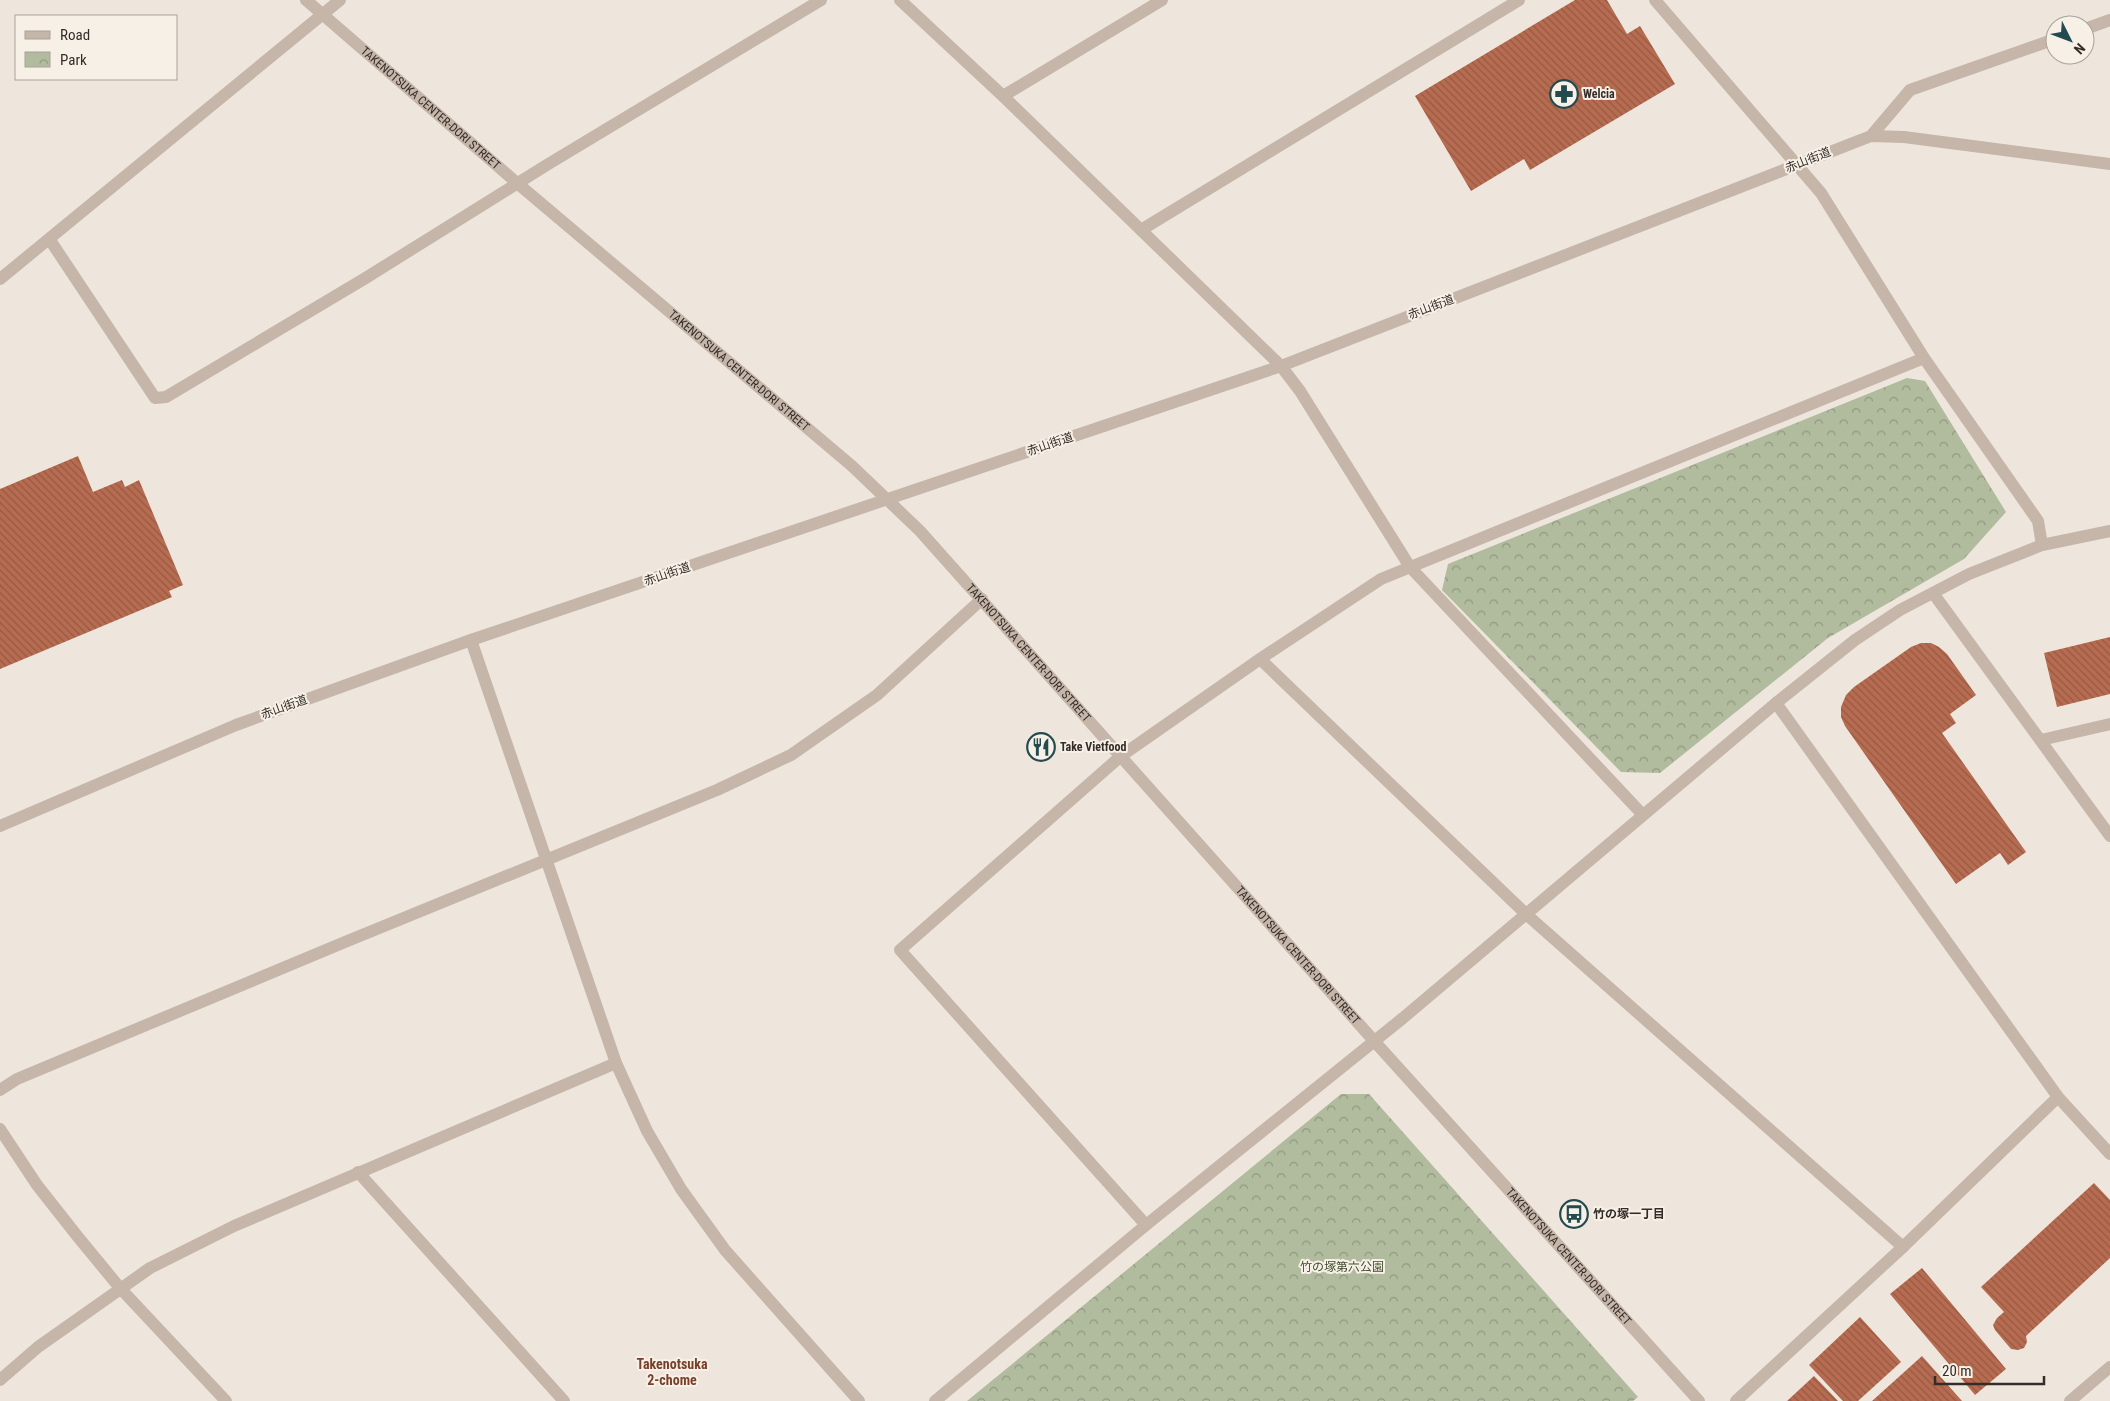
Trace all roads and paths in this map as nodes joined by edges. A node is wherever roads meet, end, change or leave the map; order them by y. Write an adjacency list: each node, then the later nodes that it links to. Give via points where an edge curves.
1 (306, 0): 8 (street, TAKENOTSUKA CENTER-DORI STREET)
2 (340, 0): 8 (street)
3 (821, 0): 16 (street)
4 (900, 0): 12 (street)
5 (1162, 0): 12 (street)
6 (1519, 0): 17 (street)
7 (1655, 0): 14 (street)
8 (323, 14): 16 (street, TAKENOTSUKA CENTER-DORI STREET); 18 (street)
9 (2110, 20): 10 (street)
10 (2095, 25)
11 (2045, 43): 13 (street, via 1910,90)
12 (1003, 96): 17 (street)
13 (1871, 136): 14 (street, 赤山街道); 15 (street, 赤山街道, via 1904,136)
14 (1797, 164): 20 (street, via 1821,193); 21 (street, 赤山街道)
15 (2110, 164)
16 (517, 183): 18 (street, via 364,279 160,398 155,398); 22 (street, TAKENOTSUKA CENTER-DORI STREET)
17 (1141, 230): 21 (street)
18 (50, 240): 19 (street)
19 (0, 279)
20 (1924, 358): 24 (street, via 2038,521); 25 (street)
21 (1281, 366): 22 (street, 赤山街道); 25 (street)
22 (888, 499): 27 (street, TAKENOTSUKA CENTER-DORI STREET); 28 (street, 赤山街道)
23 (2110, 531): 24 (street)
24 (2042, 545): 26 (street, via 1969,574)
25 (1410, 567): 29 (street, via 1382,579); 34 (street)
26 (1933, 593): 30 (street, via 1855,640); 32 (street)
27 (982, 599): 33 (street, TAKENOTSUKA CENTER-DORI STREET); 37 (street, via 877,695 791,755 717,790)
28 (471, 640): 35 (street, 赤山街道, via 236,725); 37 (street)
29 (1260, 659): 33 (street); 38 (street)
30 (1776, 703): 34 (street); 42 (street)
31 (2110, 724): 32 (street)
32 (2041, 740): 36 (street)
33 (1121, 756): 39 (street, TAKENOTSUKA CENTER-DORI STREET); 46 (street, via 900,950)
34 (1643, 815): 38 (street)
35 (0, 826)
36 (2110, 836)
37 (548, 858): 40 (street); 41 (street, via 17,1079)
38 (1527, 915): 39 (street); 47 (street)
39 (1375, 1042): 46 (street); 55 (street, TAKENOTSUKA CENTER-DORI STREET)
40 (616, 1063): 45 (street); 53 (street, via 647,1131 687,1197 725,1250)
41 (0, 1090)
42 (2058, 1097): 44 (street); 47 (street)
43 (0, 1129): 48 (street, via 37,1185)
44 (2110, 1154)
45 (358, 1172): 48 (street, via 234,1226 150,1268); 52 (street)
46 (1146, 1225): 54 (street)
47 (1903, 1247): 56 (street)
48 (120, 1288): 50 (street); 51 (street)
49 (2110, 1367): 57 (street)
50 (0, 1380)
51 (222, 1399)
52 (564, 1401)
53 (859, 1401)
54 (935, 1401)
55 (1699, 1401)
56 (1736, 1401)
57 (2070, 1401)

